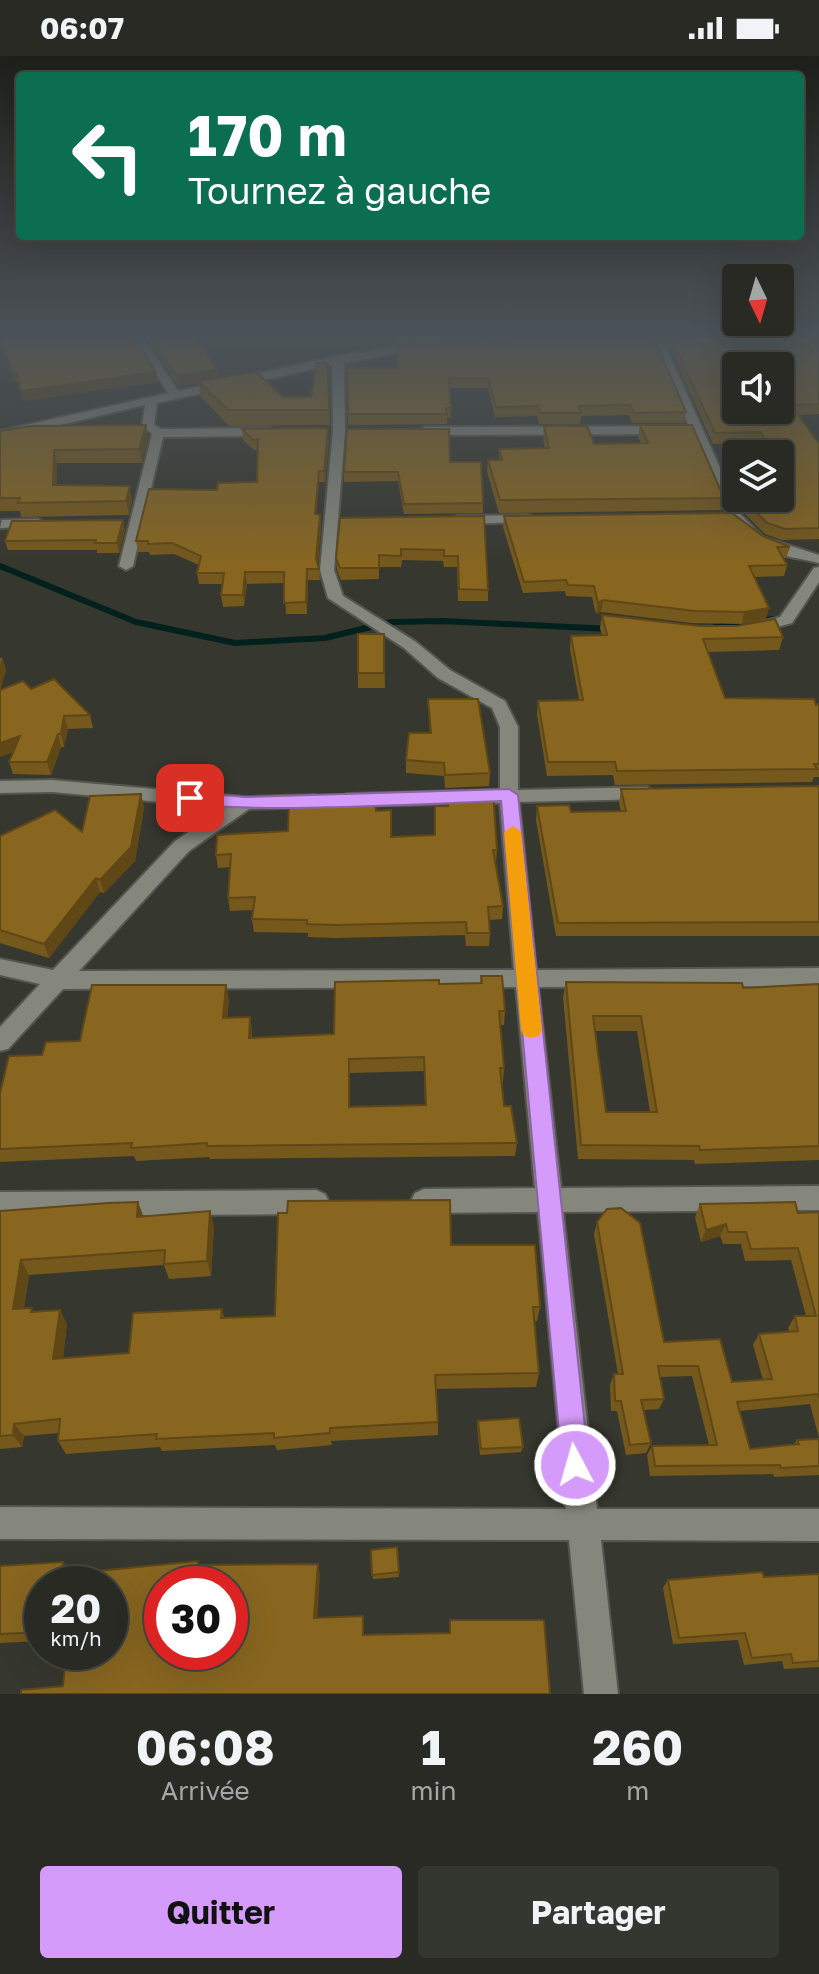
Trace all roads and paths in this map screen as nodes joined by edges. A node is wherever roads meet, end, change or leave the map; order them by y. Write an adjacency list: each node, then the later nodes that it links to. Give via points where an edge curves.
1 (104, 412): 13 (street)
2 (150, 412): 12 (street, via 148,426)
3 (339, 412): 8 (street)
4 (689, 412): 6 (street)
5 (0, 421): 13 (street)
6 (697, 430): 10 (street); 20 (street, via 727,517 768,545)
7 (324, 431): 8 (street)
8 (339, 431): 9 (street); 17 (street)
9 (355, 431)
10 (417, 431)
11 (279, 432): 12 (street)
12 (158, 433): 21 (street, via 131,522)
13 (3, 435)
14 (548, 519): 15 (street)
15 (438, 520)
16 (345, 521): 17 (street)
17 (329, 522): 26 (street, via 327,570 336,598 410,645 444,674 499,705 506,715)
18 (47, 523): 19 (street)
19 (2, 524)
20 (819, 559)
21 (126, 566)
22 (819, 571): 23 (street, via 786,620)
23 (740, 631)
24 (0, 787): 27 (street, via 52,786)
25 (664, 793): 26 (street)
26 (509, 795): 27 (street); 30 (street)
27 (245, 803): 31 (street, via 182,846)
28 (0, 967): 31 (street)
29 (819, 977): 30 (street)
30 (526, 979): 31 (street); 34 (street)
31 (59, 980): 32 (street)
32 (0, 1042)
33 (819, 1198): 34 (street)
34 (549, 1200): 36 (street); 39 (street)
35 (345, 1201): 37 (street)
36 (392, 1201)
37 (0, 1204)
38 (0, 1523): 39 (street)
39 (581, 1524): 40 (street); 41 (street)
40 (819, 1525)
41 (601, 1694)

